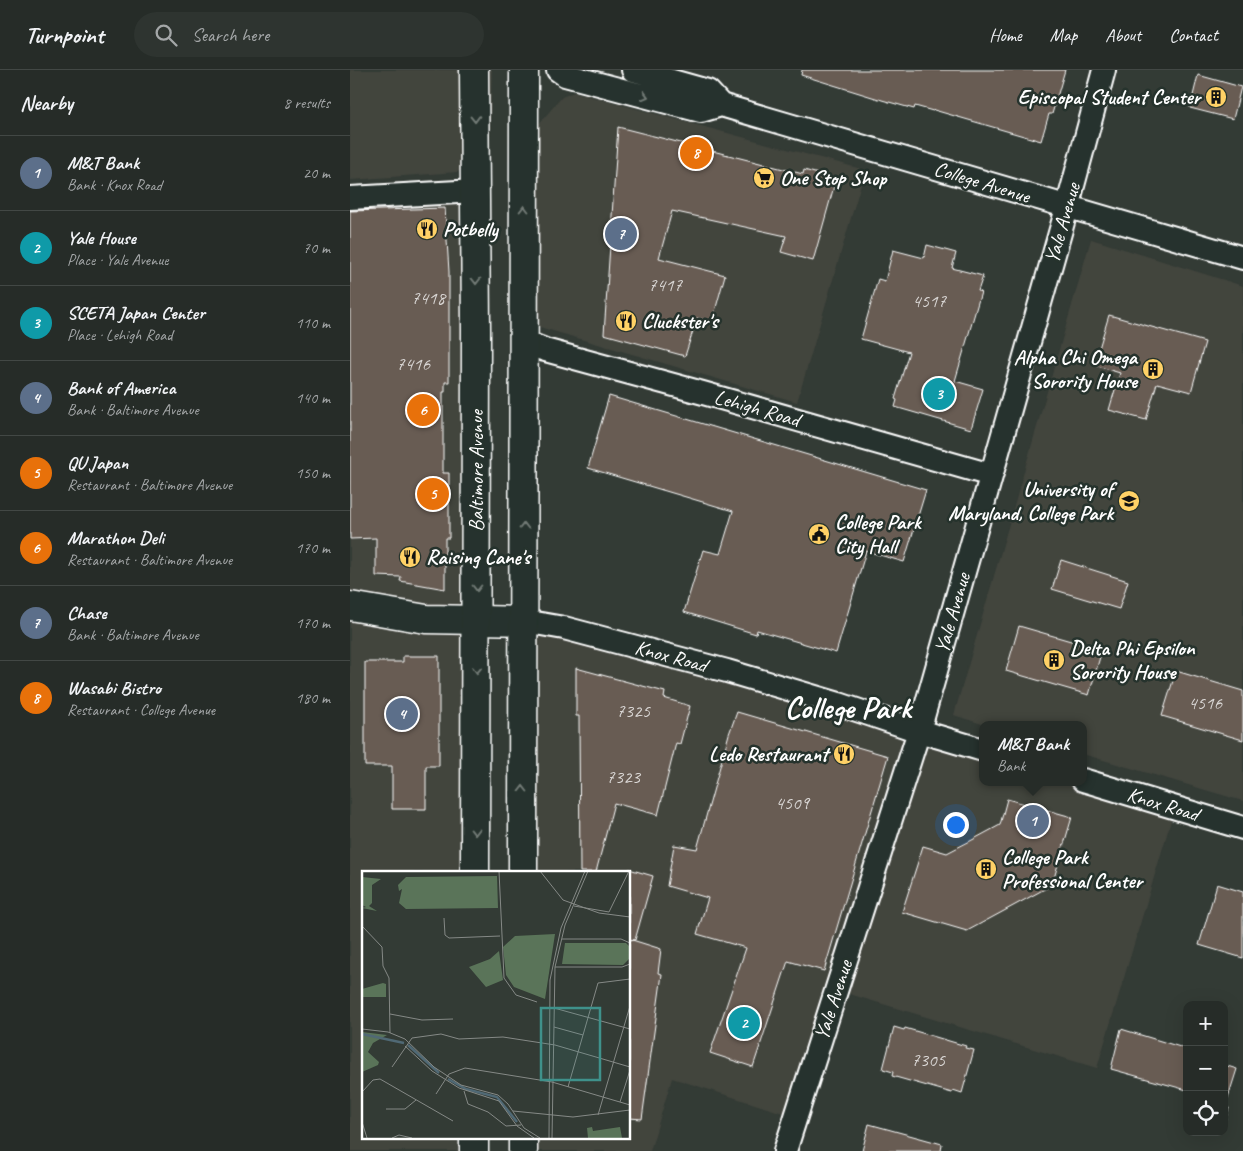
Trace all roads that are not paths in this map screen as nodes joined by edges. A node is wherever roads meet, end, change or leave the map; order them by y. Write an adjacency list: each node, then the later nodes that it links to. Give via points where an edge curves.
1 (474, 70): 7 (main road, Baltimore Avenue, one-way to 7)
2 (524, 70): 11 (main road, one-way to 2)
3 (558, 70): 6 (street, College Avenue, one-way to 6, via 565,76 701,111)
4 (633, 70): 6 (street, College Avenue, via 708,91)
5 (1104, 70): 9 (street, Yale Avenue)
6 (721, 105): 9 (street, College Avenue)
7 (476, 191): 8 (street); 14 (main road, Baltimore Avenue, one-way to 14)
8 (350, 198)
9 (1067, 208): 10 (street, College Avenue); 12 (street, Yale Avenue)
10 (1243, 258)
11 (524, 342): 12 (street, Lehigh Road); 15 (main road, one-way to 11)
12 (991, 475): 16 (street, Yale Avenue)
13 (350, 606): 14 (main road, Knox Road, via 426,620)
14 (477, 621): 15 (main road, Knox Road); 20 (main road, Baltimore Avenue, one-way to 20)
15 (524, 621): 16 (street, Knox Road, via 564,628 727,671); 21 (main road, one-way to 15)
16 (918, 731): 17 (street, Knox Road); 26 (street, Yale Avenue)
17 (979, 749)
18 (1087, 781): 19 (street, Knox Road)
19 (1243, 828)
20 (475, 871)
21 (523, 871)
22 (474, 1138): 24 (main road)
23 (523, 1138): 25 (main road)
24 (474, 1151)
25 (523, 1151)
26 (785, 1151)

